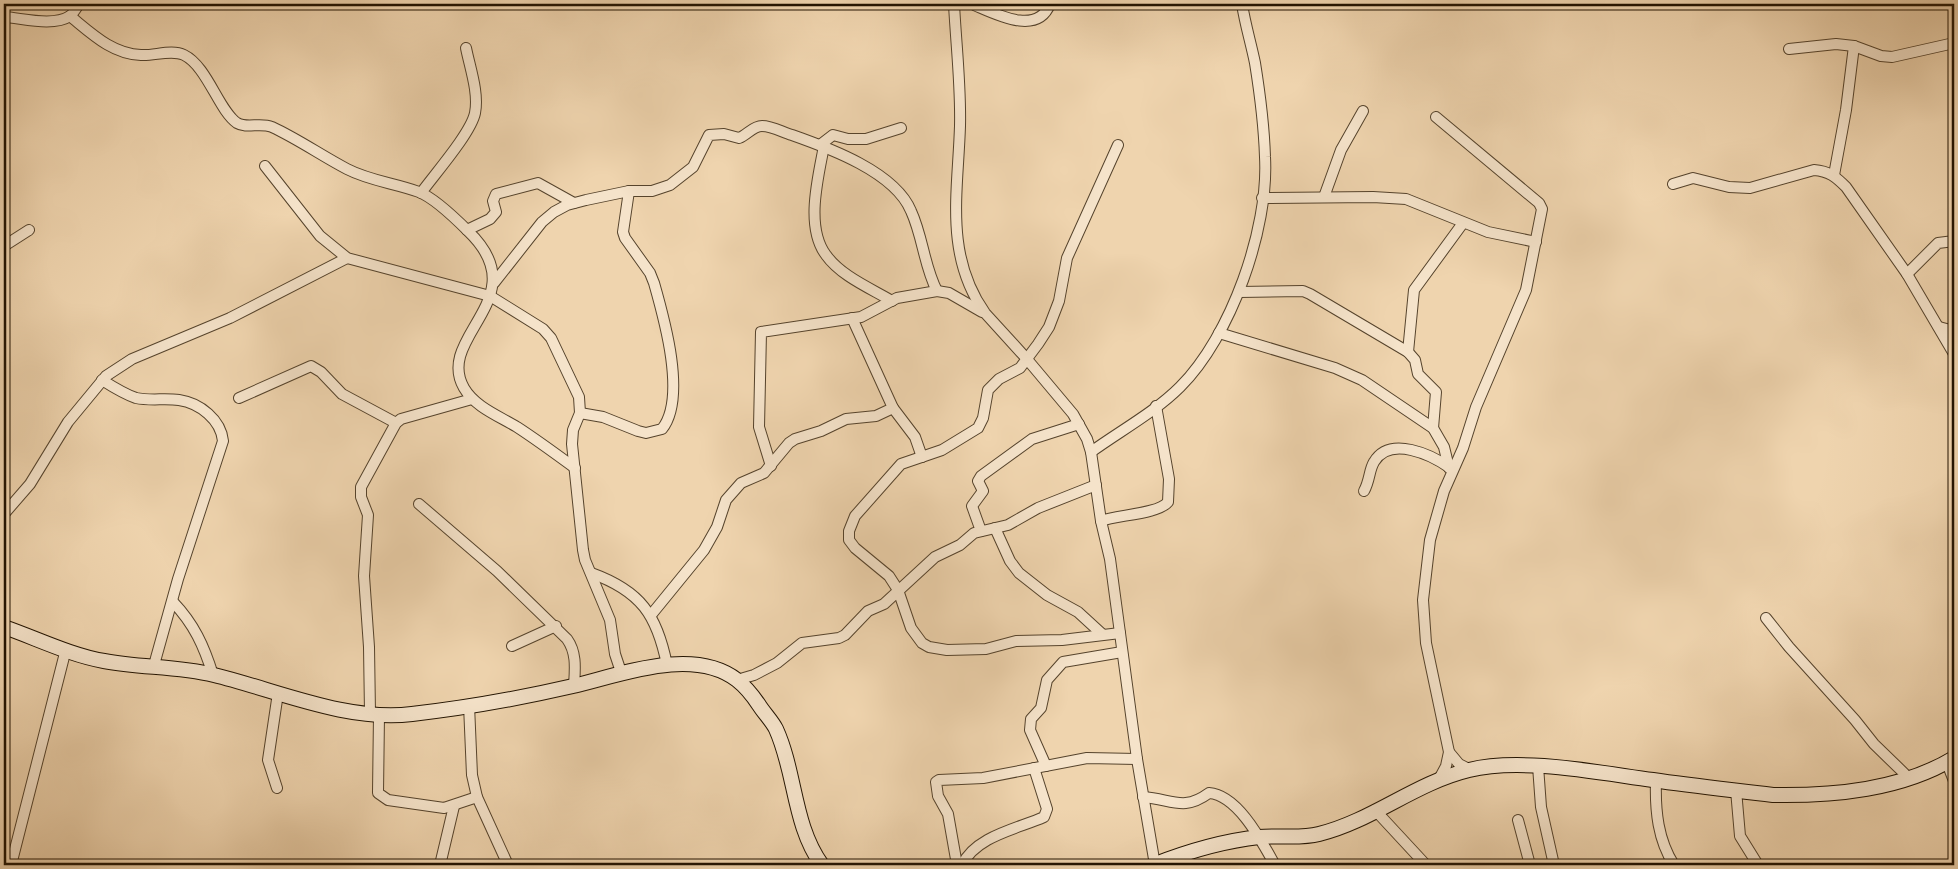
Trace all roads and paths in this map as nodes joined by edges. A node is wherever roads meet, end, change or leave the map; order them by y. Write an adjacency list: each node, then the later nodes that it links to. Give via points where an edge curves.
1 (79, 4): 6 (street)
2 (954, 4): 37 (street, via 960,124 955,226 962,267)
3 (972, 4): 4 (street, via 999,16 1028,20 1043,16)
4 (1050, 4)
5 (1242, 4): 23 (street, via 1258,84 1265,158)
6 (70, 16): 7 (street, via 36,22); 21 (street, via 117,50 140,55 184,55 204,75 233,119 240,124 267,125 348,169)
7 (4, 17)
8 (1954, 43): 9 (street, via 1892,57)
9 (1854, 46): 11 (street, via 1816,45); 18 (street)
10 (466, 48): 21 (street, via 476,98 475,114 463,136)
11 (1789, 49)
12 (1363, 111): 22 (street, via 1341,150)
13 (1436, 117): 29 (street, via 1541,205)
14 (901, 128): 16 (street, via 866,139 848,140 833,135)
15 (1118, 145): 44 (street, via 1066,258 1064,282 1055,314)
16 (822, 146): 20 (street, via 764,126 754,128 739,138 709,135 698,160 678,181 652,191); 34 (street, via 857,161 904,198); 36 (street, via 814,194 815,220 825,255 853,279)
17 (265, 166): 31 (street, via 320,236)
18 (1834, 175): 19 (street, via 1826,170 1814,170 1742,189 1693,178); 32 (street)
19 (1673, 184)
20 (630, 191): 24 (street); 50 (street, via 625,238 654,283 674,367 668,419 662,429 646,432 603,417)
21 (421, 193): 27 (street)
22 (1324, 197): 23 (street); 25 (street, via 1406,199)
23 (1262, 198): 35 (street)
24 (574, 203): 27 (street, via 541,184 529,184 496,194 493,201 496,212); 33 (street, via 542,222)
25 (1463, 223): 29 (street); 42 (street, via 1414,290)
26 (29, 230): 30 (street)
27 (468, 230): 33 (street, via 489,256 494,274)
28 (1954, 241): 32 (street, via 1938,243)
29 (1536, 242): 58 (street, via 1523,299)
30 (4, 246)
31 (347, 258): 33 (street); 45 (street, via 230,318 132,359)
32 (1908, 274): 39 (street)
33 (491, 290): 47 (street, via 459,361 463,386); 50 (street, via 551,338 577,389)
34 (937, 291): 36 (street); 37 (street, via 949,293)
35 (1239, 292): 41 (street); 42 (street, via 1306,292)
36 (892, 301): 38 (street, via 861,317)
37 (985, 314): 44 (street)
38 (852, 318): 49 (street); 56 (street, via 761,332 760,426)
39 (1939, 328): 40 (street); 43 (street)
40 (1954, 331)
41 (1219, 333): 48 (street, via 1194,372); 53 (street, via 1347,373)
42 (1408, 352): 53 (street, via 1415,360 1418,374 1436,392)
43 (1954, 354)
44 (1026, 358): 52 (street); 55 (street, via 1020,368 1005,375 988,390 978,428 942,450)
45 (102, 380): 62 (street, via 68,422 30,484); 68 (street, via 137,398 180,400 194,405 217,421 222,434 223,441)
46 (239, 398): 51 (street, via 312,366 342,394)
47 (472, 399): 51 (street, via 410,415); 57 (street)
48 (1156, 406): 54 (street); 63 (street, via 1169,479 1168,502 1162,508)
49 (893, 408): 55 (street, via 915,437); 56 (street, via 876,416 846,419 821,432 795,439 788,443)
50 (580, 413): 57 (street, via 573,430)
51 (396, 423): 86 (street, via 361,487 368,515 364,576)
52 (1079, 424): 54 (street); 65 (street, via 1032,439 981,476 978,481 983,491 972,506)
53 (1433, 428): 58 (street)
54 (1091, 452): 59 (street)
55 (922, 457): 67 (street, via 901,464 855,516 849,531 849,540 854,548 884,571)
56 (771, 466): 69 (street, via 764,473 741,483 730,494 704,550)
57 (575, 468): 66 (street, via 583,550)
58 (1451, 469): 60 (street, via 1429,456 1394,448 1375,460); 87 (street, via 1430,540 1423,600 1426,643)
59 (1096, 485): 63 (street); 64 (street)
60 (1364, 490)
61 (419, 504): 72 (street)
62 (4, 514)
63 (1101, 521): 73 (street, via 1110,559)
64 (995, 528): 65 (street); 74 (street, via 1019,573 1047,596 1078,612)
65 (981, 531): 67 (street, via 935,557)
66 (591, 573): 69 (street, via 611,581 631,595); 80 (street, via 610,620)
67 (898, 590): 74 (street, via 911,628 929,647 986,649 1016,641 1062,640); 82 (street, via 884,604 868,611 845,636 802,643 777,662)
68 (173, 602): 78 (street); 81 (street, via 190,620 200,638)
69 (651, 615): 79 (street)
70 (1766, 618): 94 (street, via 1874,744)
71 (4, 626): 76 (main road)
72 (556, 626): 75 (street); 83 (street, via 571,645 575,664)
73 (1120, 633): 74 (street); 77 (street)
74 (1102, 634)
75 (512, 646)
76 (66, 649): 78 (main road, via 105,662); 106 (street)
77 (1122, 652): 88 (street); 90 (street, via 1064,662 1047,680 1041,708 1031,719 1030,730)
78 (154, 665): 81 (main road)
79 (667, 665): 80 (main road); 82 (main road, via 701,666)
80 (621, 672): 83 (main road)
81 (213, 674): 84 (main road)
82 (737, 680): 109 (main road, via 775,727 803,826)
83 (574, 686): 85 (main road)
84 (278, 693): 86 (main road); 98 (street, via 268,760)
85 (469, 705): 86 (main road, via 410,714); 100 (street, via 470,763)
86 (374, 714): 102 (street, via 380,796 444,808)
87 (1449, 752): 93 (street, via 1459,764); 95 (street)
88 (1137, 759): 90 (street, via 1088,758); 101 (street)
89 (1950, 760): 94 (main road); 97 (street)
90 (1046, 766): 92 (street)
91 (1538, 766): 93 (main road); 96 (main road); 116 (street, via 1541,807)
92 (1034, 768): 110 (street, via 983,778 936,782 938,796 948,814); 111 (street, via 1047,809 1044,817 982,843 967,855)
93 (1469, 769): 95 (main road)
94 (1909, 778): 99 (main road, via 1861,790 1804,795)
95 (1439, 779): 103 (main road)
96 (1656, 780): 99 (main road); 117 (street, via 1661,840)
97 (1954, 781)
98 (277, 788)
99 (1736, 790): 118 (street, via 1740,836)
100 (477, 797): 102 (street); 108 (street)
101 (1143, 797): 105 (street, via 1184,804 1215,793 1239,809); 112 (street)
102 (454, 806): 107 (street)
103 (1375, 810): 105 (main road, via 1350,824 1317,835); 114 (street)
104 (1518, 820): 115 (street)
105 (1259, 837): 112 (main road, via 1220,844); 113 (street)
106 (11, 865)
107 (440, 865)
108 (508, 865)
109 (822, 865)
110 (957, 865)
111 (962, 865)
112 (1154, 865)
113 (1276, 865)
114 (1426, 865)
115 (1530, 865)
116 (1554, 865)
117 (1674, 865)
118 (1758, 865)

